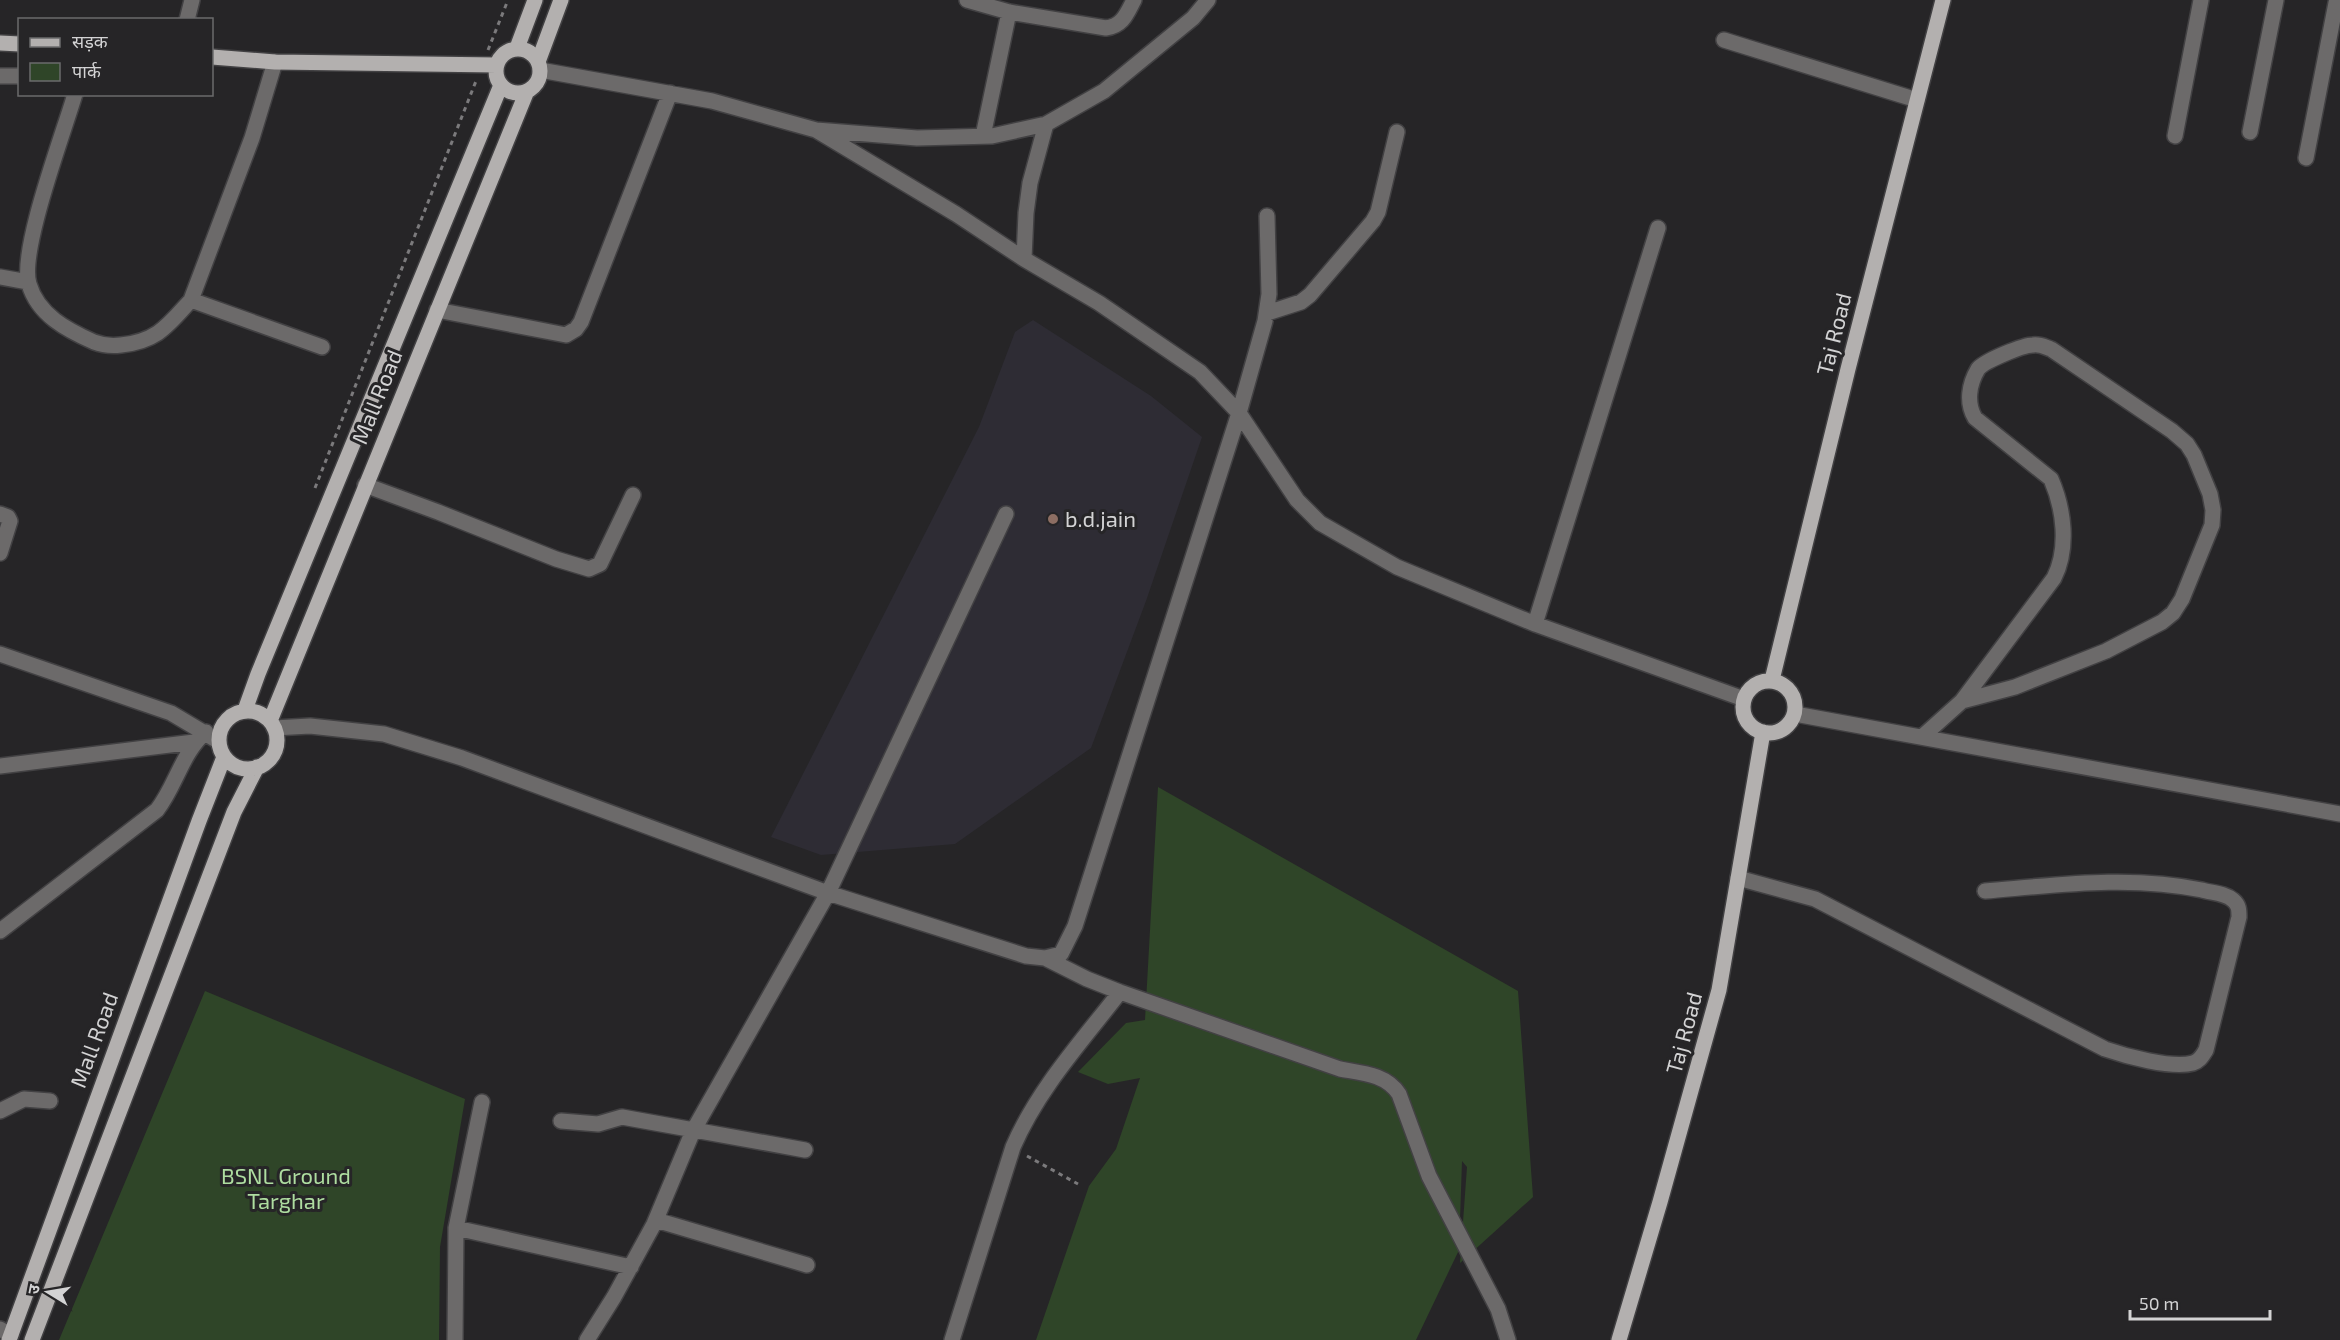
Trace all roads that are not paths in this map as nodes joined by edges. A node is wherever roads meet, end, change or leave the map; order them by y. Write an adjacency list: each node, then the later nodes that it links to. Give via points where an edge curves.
1 (192, 0): 12 (street)
2 (535, 0): 16 (main road)
3 (561, 0): 20 (main road)
4 (967, 0): 11 (street)
5 (1134, 0): 11 (street, via 1124,20 1106,28)
6 (1208, 0): 28 (street, via 1194,18 1104,91)
7 (1944, 0): 27 (main road, Taj Road)
8 (2201, 0): 33 (street)
9 (2276, 0): 31 (street)
10 (2332, 2): 34 (street)
11 (1009, 12): 32 (street)
12 (188, 18)
13 (1724, 40): 27 (street)
14 (0, 43): 15 (main road)
15 (18, 44)
16 (517, 48): 19 (main road); 20 (main road, via 528,52)
17 (213, 57): 18 (main road)
18 (275, 62): 19 (main road); 40 (street, via 252,138)
19 (489, 65): 23 (main road)
20 (539, 66): 24 (main road, via 538,79); 25 (street)
21 (0, 76): 22 (street)
22 (18, 76)
23 (501, 85): 24 (main road, via 513,92); 55 (main road, Mall Road)
24 (527, 91): 41 (main road, Mall Road)
25 (670, 93): 29 (street); 41 (street, via 576,329 566,335)
26 (74, 96): 39 (street, via 36,218)
27 (1917, 100): 52 (main road, Taj Road)
28 (1047, 124): 32 (street); 37 (street, via 1030,183)
29 (816, 130): 32 (street, via 917,138); 37 (street)
30 (1397, 132): 42 (street, via 1373,222 1310,295)
31 (2250, 132)
32 (983, 136)
33 (2175, 136)
34 (2306, 158)
35 (1267, 216): 42 (street)
36 (1658, 228): 50 (street)
37 (1024, 259): 44 (street, via 1099,303 1200,372)
38 (0, 277): 39 (street)
39 (28, 282): 40 (street, via 50,318 99,344 141,343 165,329)
40 (191, 300): 43 (street)
41 (437, 310): 45 (main road, Mall Road)
42 (1267, 313): 44 (street)
43 (322, 347)
44 (1239, 413): 50 (street, via 1297,500 1320,523 1397,567); 70 (street, via 1075,926 1063,952)
45 (364, 485): 46 (street, via 589,569 600,564); 57 (main road, Mall Road)
46 (633, 495)
47 (0, 514): 49 (street, via 10,521)
48 (1006, 514): 68 (street)
49 (0, 553)
50 (1534, 624): 53 (street)
51 (0, 654): 59 (street, via 171,713)
52 (1772, 680): 53 (main road, via 1758,682); 56 (main road, via 1791,692)
53 (1744, 699): 58 (main road, via 1744,716)
54 (1962, 701): 54 (street, via 2054,578 2063,552 2056,491 2050,479 1975,418 1968,397 1984,363 2030,345 2041,345 2187,444 2210,494 2212,525 2182,599 2162,622 2113,648 2029,681); 60 (street)
55 (245, 710): 57 (main road, via 259,712); 59 (main road, via 236,712)
56 (1795, 714): 58 (main road, via 1786,728); 60 (street)
57 (272, 724): 64 (main road, via 276,747 272,756); 68 (street, via 384,734 462,758)
58 (1763, 732): 66 (main road, Taj Road)
59 (212, 736): 61 (street); 62 (main road)
60 (1923, 736): 65 (street)
61 (194, 742): 63 (street); 69 (street, via 157,810)
62 (224, 757): 64 (main road, via 238,767); 82 (main road, Mall Road)
63 (0, 766)
64 (257, 767): 83 (main road, via 234,812)
65 (2340, 814)
66 (1738, 878): 67 (street, via 1815,899 2105,1049 2135,1059 2178,1064 2200,1059 2206,1050 2239,917 2233,900 2180,886 2132,882 2082,882); 88 (main road, Taj Road, via 1719,990)
67 (1984, 891)
68 (828, 893): 70 (street, via 1026,956); 76 (street)
69 (0, 931)
70 (1045, 958): 71 (street)
71 (1120, 992): 86 (street, via 1023,1123); 87 (street, via 1340,1069 1386,1080 1394,1087 1429,1176 1498,1309)
72 (50, 1101): 74 (street, via 24,1099)
73 (482, 1102): 79 (street)
74 (0, 1111)
75 (561, 1121): 76 (street, via 598,1124 622,1117)
76 (693, 1131): 77 (street); 78 (street)
77 (805, 1150)
78 (656, 1220): 80 (street); 81 (street)
79 (456, 1228): 81 (street); 84 (street)
80 (807, 1265)
81 (631, 1267): 85 (street)
82 (6, 1335)
83 (32, 1340)
84 (455, 1340)
85 (587, 1340)
86 (952, 1340)
87 (1508, 1340)
88 (1619, 1340)

